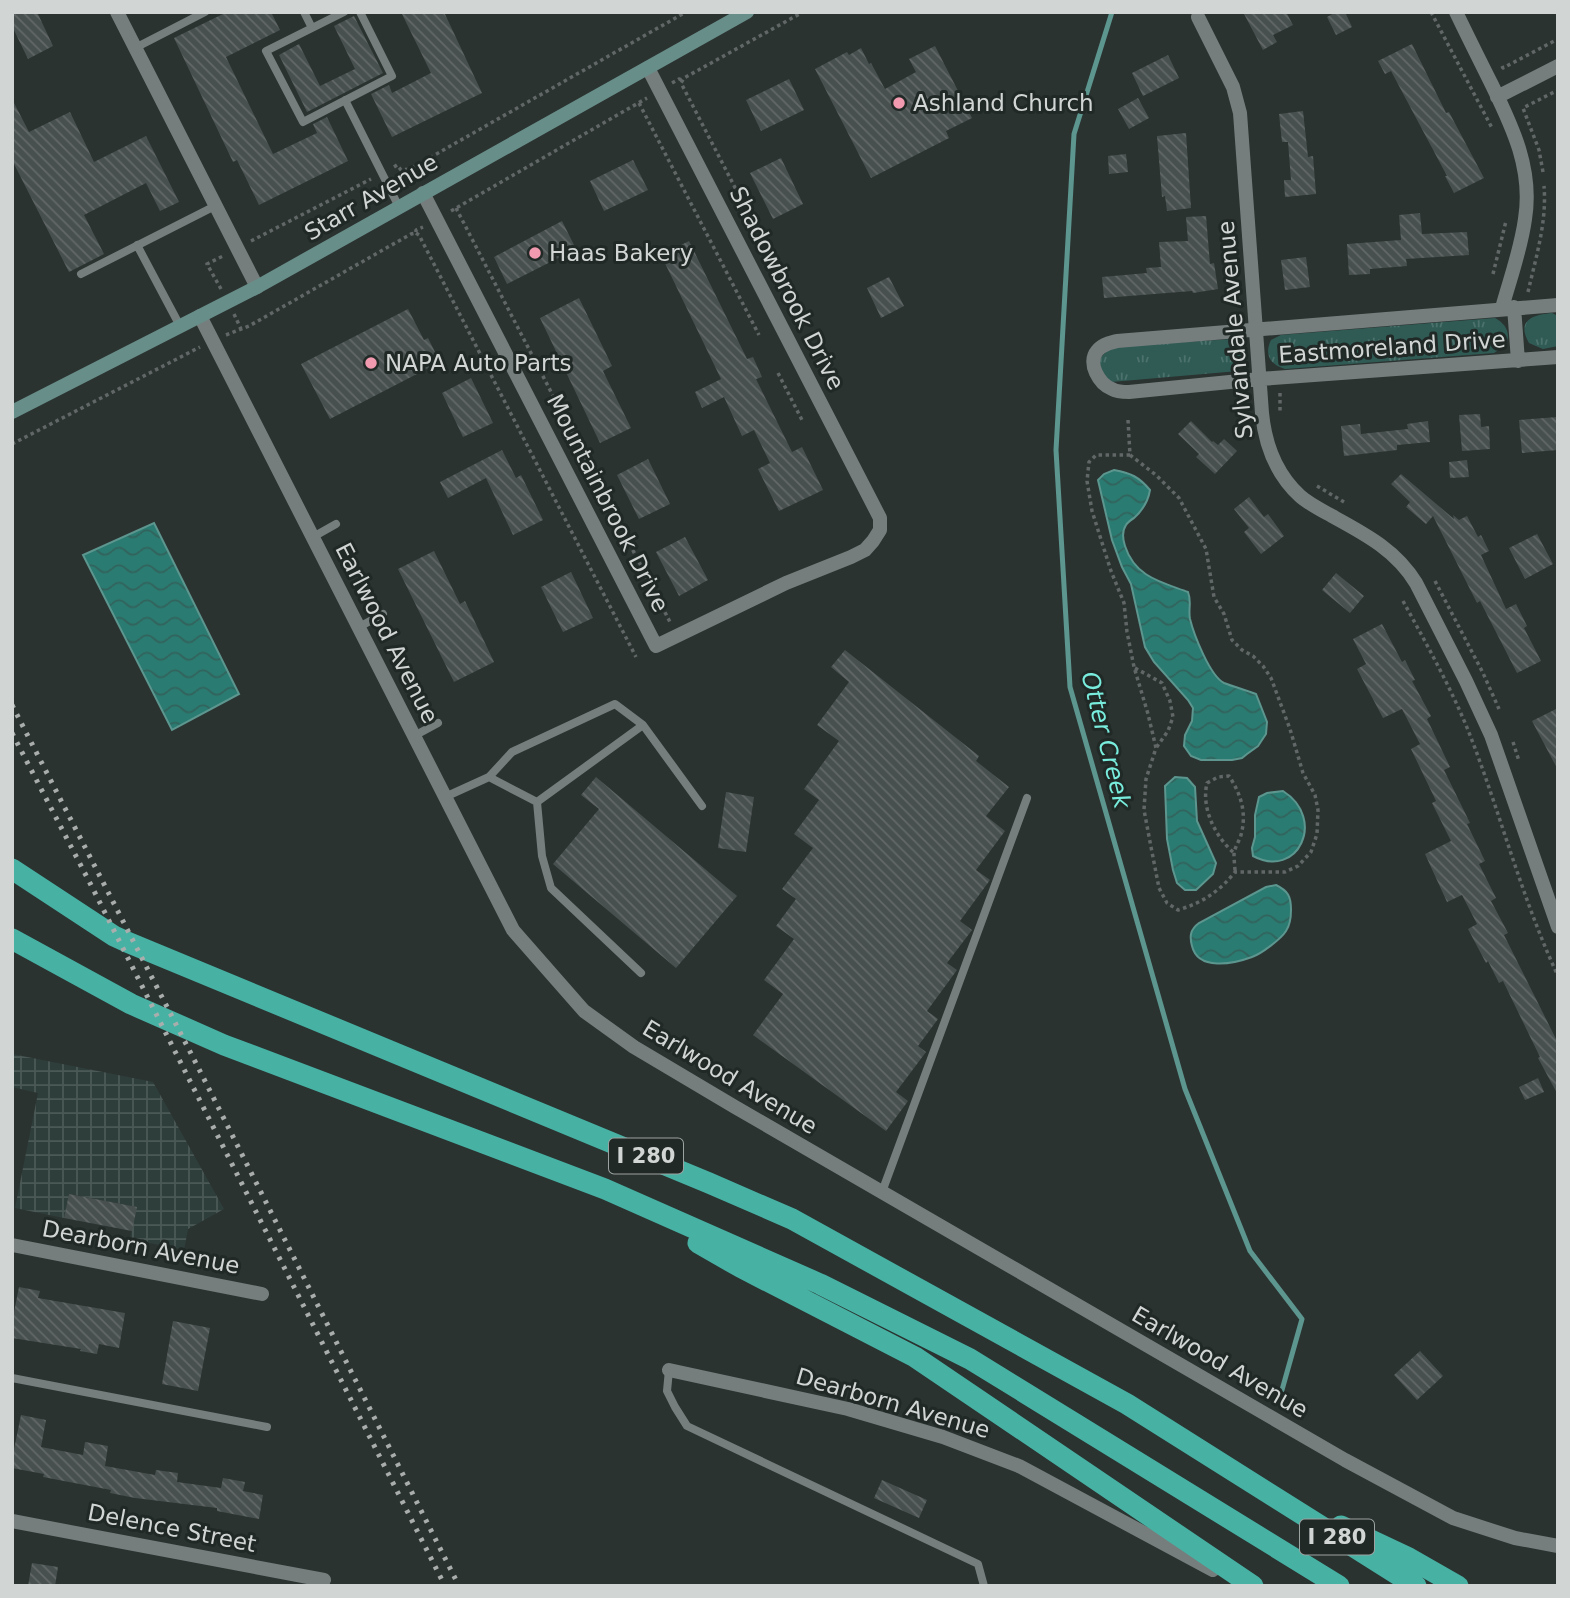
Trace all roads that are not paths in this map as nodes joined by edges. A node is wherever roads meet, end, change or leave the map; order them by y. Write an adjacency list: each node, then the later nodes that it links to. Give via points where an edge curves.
1 (117, 12): 10 (street)
2 (205, 12): 10 (lane)
3 (304, 12): 9 (lane)
4 (344, 12): 9 (lane)
5 (360, 12): 14 (lane, via 392,76)
6 (747, 12): 12 (main road, Starr Avenue)
7 (1456, 12): 13 (street)
8 (1198, 17): 25 (street, Sylvandale Avenue, via 1237,100)
9 (312, 28): 14 (lane, via 266,51 303,122)
10 (135, 48): 16 (street)
11 (1558, 66): 13 (street)
12 (648, 68): 15 (main road, Starr Avenue); 34 (street, Shadowbrook Drive, via 880,518 880,530 865,550)
13 (1497, 97): 22 (street, via 1522,156 1527,193)
14 (345, 100): 17 (lane)
15 (423, 193): 17 (main road, Starr Avenue); 34 (street, Mountainbrook Drive, via 656,646)
16 (215, 206): 18 (lane); 20 (street)
17 (399, 207): 20 (main road, Starr Avenue)
18 (137, 245): 19 (lane); 24 (lane)
19 (81, 274)
20 (257, 287): 23 (main road, Starr Avenue)
21 (1558, 305): 22 (street, Eastmoreland Drive)
22 (1508, 308): 25 (street, Eastmoreland Drive); 27 (street)
23 (200, 316): 24 (main road, Starr Avenue); 31 (street, Earlwood Avenue)
24 (180, 326): 29 (main road, Starr Avenue)
25 (1256, 328): 28 (street, Sylvandale Avenue); 28 (street, Eastmoreland Drive, via 1117,341 1095,352 1093,362 1096,374 1114,391)
26 (1558, 357): 27 (street, Eastmoreland Drive)
27 (1518, 361): 28 (street, Eastmoreland Drive)
28 (1260, 379): 44 (street, Sylvandale Avenue, via 1267,443 1287,482 1307,501 1386,548 1416,583 1491,735)
29 (12, 412)
30 (336, 524): 31 (lane)
31 (313, 537): 33 (street, Earlwood Avenue)
32 (383, 614): 33 (lane)
33 (359, 627): 37 (street, Earlwood Avenue)
34 (677, 636)
35 (438, 723): 37 (lane)
36 (643, 726): 38 (lane, via 615,704 512,752); 41 (lane); 42 (lane)
37 (414, 736): 39 (street, Earlwood Avenue)
38 (489, 777): 39 (lane); 41 (lane)
39 (445, 797): 48 (street, Earlwood Avenue, via 513,930 584,1011 634,1048)
40 (1027, 798): 48 (lane)
41 (537, 802): 46 (lane, via 541,856 551,887)
42 (702, 806)
43 (12, 869): 54 (highway, I 280, via 127,942 792,1219 1126,1404)
44 (1558, 927)
45 (12, 939): 47 (highway, I 280, via 131,1004 223,1045)
46 (641, 973)
47 (605, 1189): 60 (highway, via 740,1267 915,1357); 61 (highway, I 280, via 820,1284 970,1359)
48 (882, 1192): 56 (street, Earlwood Avenue, via 1453,1518)
49 (12, 1245): 50 (street, Dearborn Avenue)
50 (262, 1294)
51 (669, 1370): 58 (lane, via 667,1391 687,1426 978,1564); 59 (street, Dearborn Avenue, via 848,1409 943,1437 1019,1466)
52 (12, 1378): 53 (lane)
53 (267, 1427)
54 (1258, 1488): 62 (highway, I 280); 63 (highway, via 1409,1558)
55 (12, 1521): 57 (street, Delence Street)
56 (1558, 1546)
57 (324, 1580)
58 (984, 1586)
59 (1243, 1586)
60 (1253, 1586)
61 (1339, 1586)
62 (1416, 1586)
63 (1458, 1586)

